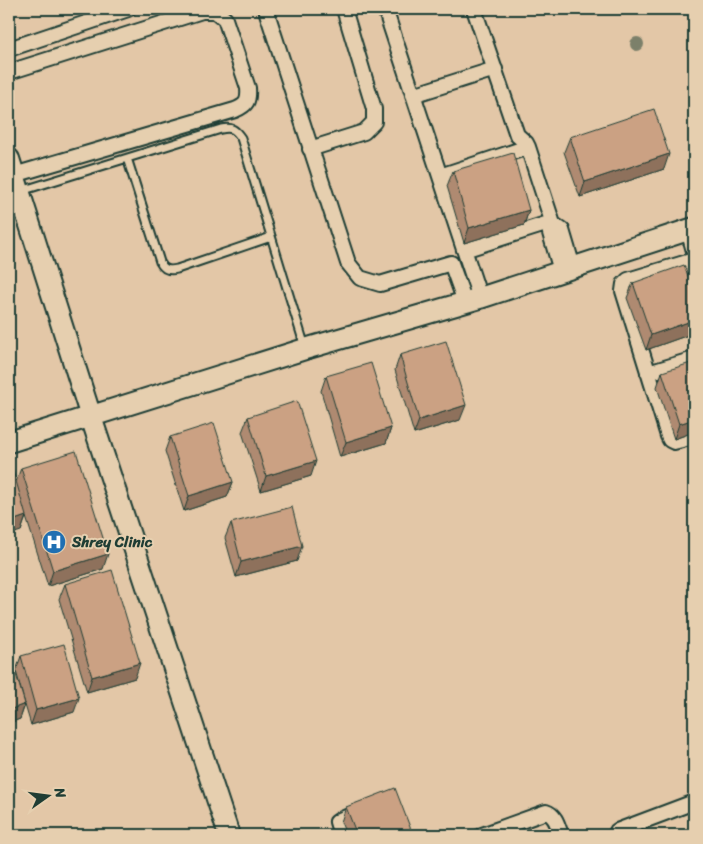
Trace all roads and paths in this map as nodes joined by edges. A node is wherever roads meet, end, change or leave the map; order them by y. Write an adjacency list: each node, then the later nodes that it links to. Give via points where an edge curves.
1 (128, 9): 6 (street)
2 (268, 9): 12 (street)
3 (344, 9): 12 (street, via 374,109 374,122 364,132)
4 (385, 9): 10 (street)
5 (474, 9): 8 (street)
6 (106, 12): 7 (street)
7 (9, 49)
8 (495, 69): 10 (street); 11 (street, via 517,135)
9 (9, 72): 14 (street, via 202,11 215,11 225,19 248,88 246,103 235,110)
10 (413, 95): 15 (street)
11 (528, 147): 15 (street); 16 (street)
12 (310, 149): 25 (street, via 348,264 360,278 380,284 451,263)
13 (127, 158): 14 (lane); 18 (lane, via 221,129 236,131 241,138); 18 (lane, via 160,262 166,269 177,269)
14 (14, 175): 29 (street)
15 (440, 176): 19 (street)
16 (552, 223): 19 (street); 22 (street, via 550,233)
17 (691, 229): 20 (street); 22 (street)
18 (271, 237): 26 (lane)
19 (464, 250): 25 (street)
20 (694, 251)
21 (694, 260): 28 (street, via 624,284 623,291)
22 (567, 269): 25 (street)
23 (694, 270): 24 (street)
24 (694, 296)
25 (472, 300): 26 (street)
26 (306, 349): 29 (street)
27 (694, 359): 28 (street)
28 (648, 373): 30 (street, via 670,440 677,442)
29 (91, 417): 31 (street); 35 (street)
30 (694, 437)
31 (9, 442)
32 (694, 802): 34 (street)
33 (367, 809): 36 (street, via 337,822)
34 (614, 834)
35 (229, 835)
36 (341, 835)
37 (482, 835): 38 (street, via 546,812 554,818)
38 (561, 835)

